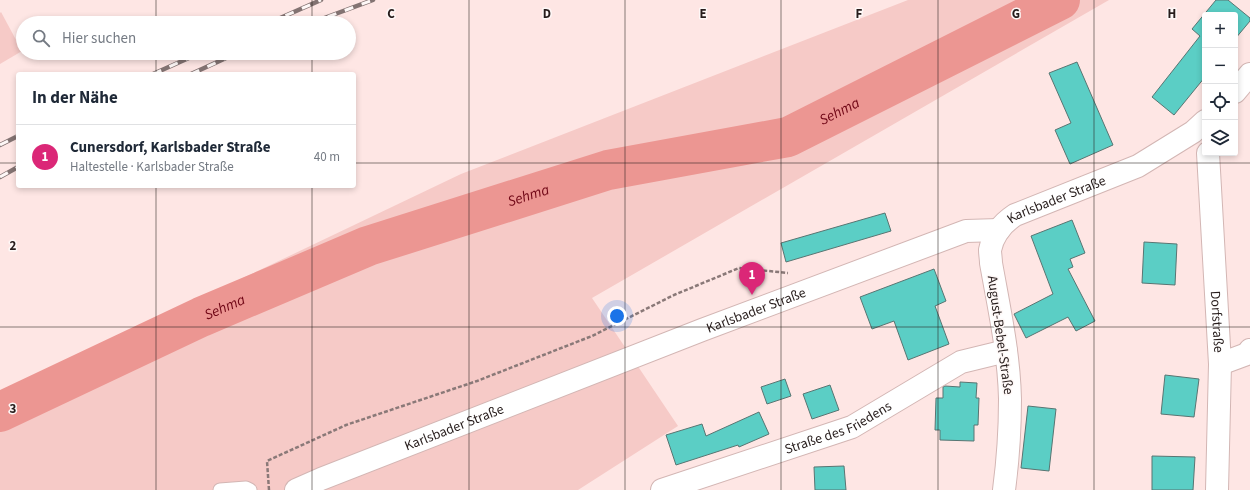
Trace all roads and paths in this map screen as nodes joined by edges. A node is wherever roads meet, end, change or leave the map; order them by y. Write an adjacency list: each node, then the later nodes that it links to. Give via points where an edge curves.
1 (1250, 74): 2 (main road)
2 (1238, 88)
3 (1201, 132): 5 (main road, Karlsbader Straße, via 1138,166 1015,214)
4 (1208, 156): 9 (main road, Dorfstraße)
5 (999, 230): 8 (main road, August-Bebel-Straße, via 990,251); 13 (main road, Karlsbader Straße, via 966,231 695,333)
6 (794, 274): 12 (path, via 739,268 674,295 592,336 477,381 346,425 267,461)
7 (1250, 350): 9 (main road, via 1248,354)
8 (1006, 351): 14 (main road, Straße des Friedens, via 962,362 852,427); 15 (main road, August-Bebel-Straße, via 1010,398 1009,450)
9 (1220, 364): 16 (main road, Dorfstraße)
10 (220, 490): 11 (lane)
11 (250, 490)
12 (269, 490)
13 (296, 490)
14 (662, 490)
15 (1004, 490)
16 (1217, 490)

